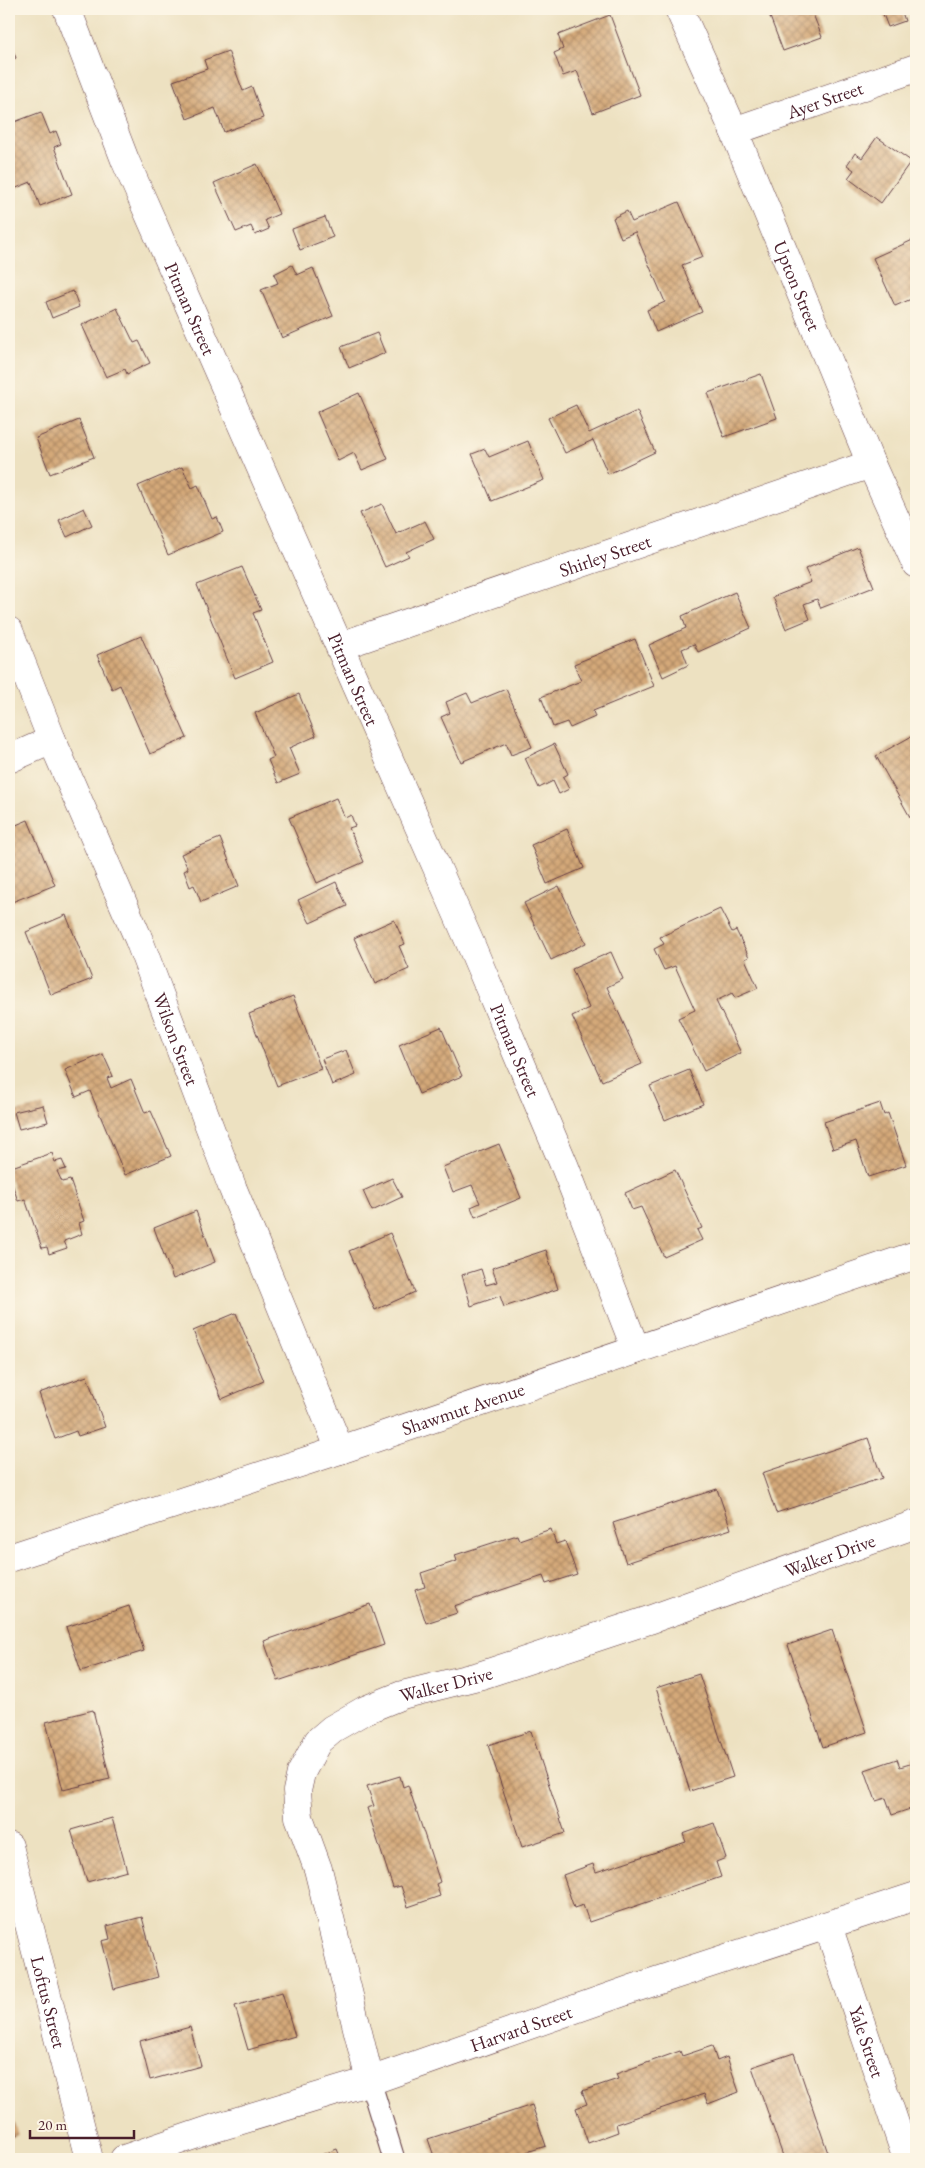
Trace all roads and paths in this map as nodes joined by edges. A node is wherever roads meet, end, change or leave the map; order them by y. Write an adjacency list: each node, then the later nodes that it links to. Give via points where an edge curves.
1 (67, 9): 8 (street, Pitman Street, via 125,160)
2 (678, 9): 4 (street, Upton Street)
3 (916, 68): 4 (street, Ayer Street)
4 (734, 131): 5 (street, Upton Street)
5 (870, 464): 6 (street, Upton Street); 8 (street, Shirley Street)
6 (916, 564)
7 (9, 632): 9 (street, Wilson Street)
8 (340, 646): 12 (street, Pitman Street, via 565,1167)
9 (52, 740): 10 (street); 13 (street, Wilson Street, via 139,940 233,1189)
10 (9, 759)
11 (916, 1256): 12 (street, Shawmut Avenue)
12 (636, 1350): 13 (street, Shawmut Avenue)
13 (340, 1450): 15 (street, Shawmut Avenue)
14 (916, 1524): 19 (street, Walker Drive, via 640,1623 482,1674 402,1695 357,1715 318,1741 301,1773 297,1791 299,1817 318,1869)
15 (9, 1558)
16 (9, 1846): 20 (street, Loftus Street)
17 (916, 1896): 18 (street, Harvard Street)
18 (828, 1926): 19 (street, Harvard Street, via 635,1988); 23 (street, Yale Street)
19 (370, 2081): 21 (street, Harvard Street); 22 (lane)
20 (90, 2159)
21 (124, 2159)
22 (394, 2159)
23 (906, 2159)

